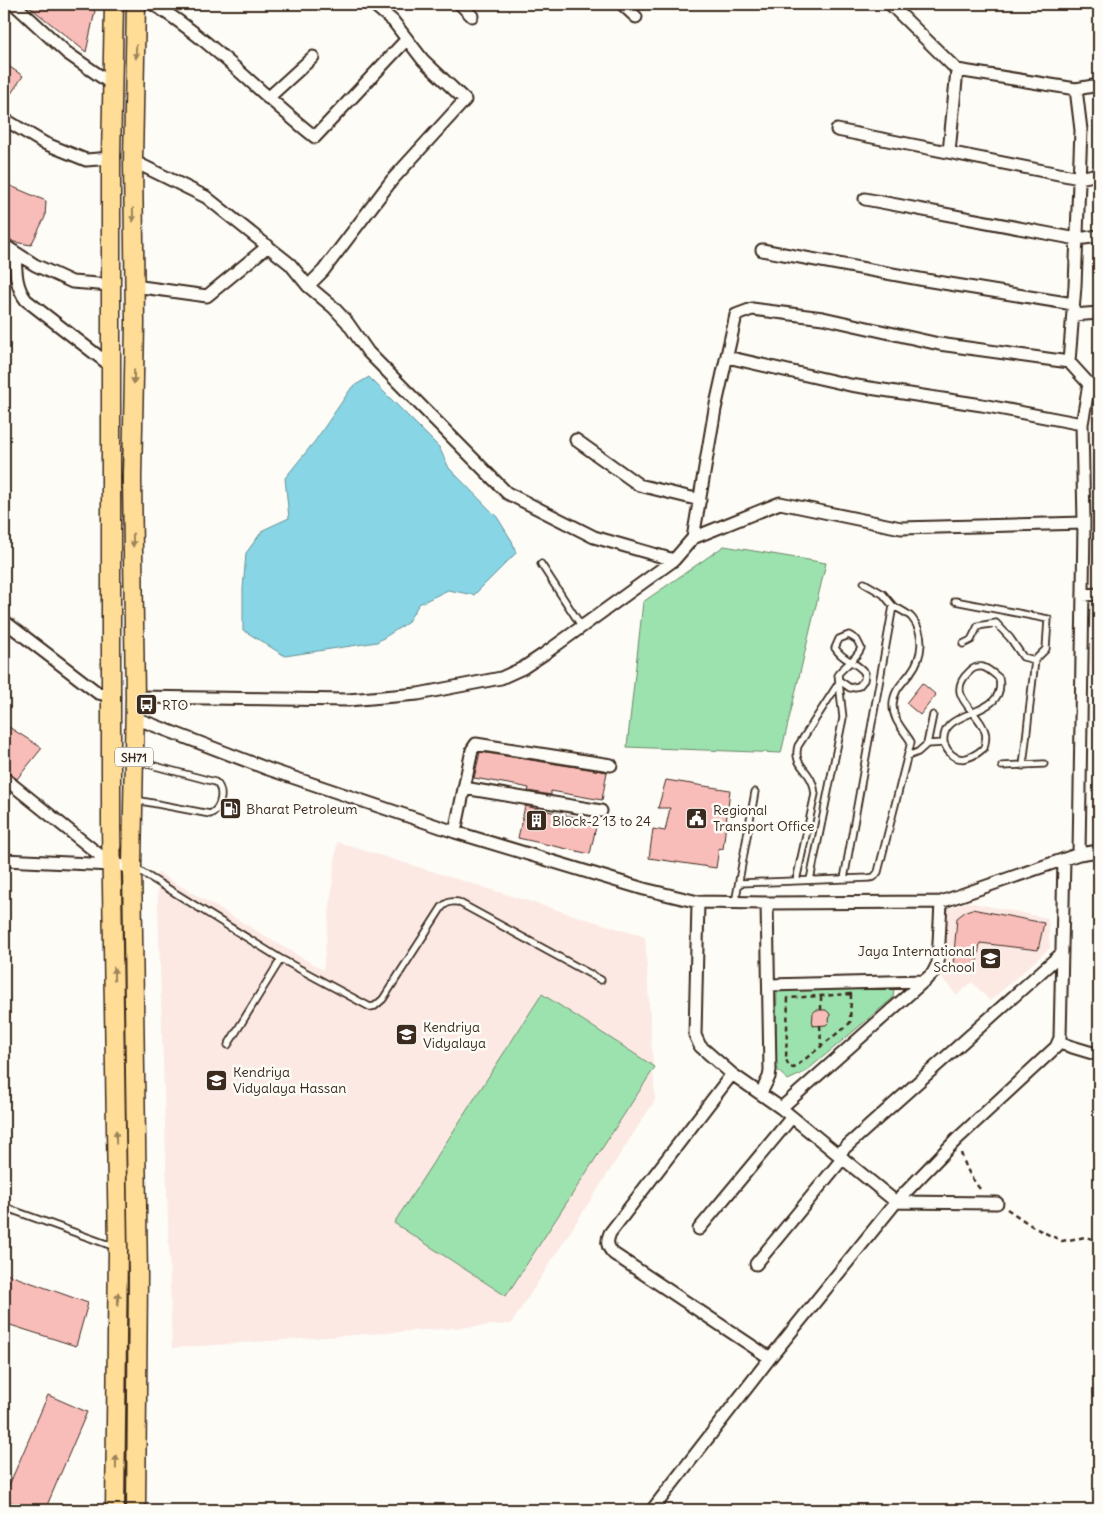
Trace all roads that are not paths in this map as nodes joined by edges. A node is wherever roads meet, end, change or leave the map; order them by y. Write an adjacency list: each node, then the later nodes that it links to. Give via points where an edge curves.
1 (14, 4): 14 (street, via 67,53)
2 (114, 4): 14 (main road, SH71)
3 (136, 4): 22 (main road, SH71, one-way to 22)
4 (153, 4): 17 (street, via 224,56)
5 (373, 4): 11 (street)
6 (460, 4): 9 (street)
7 (622, 4): 10 (street)
8 (890, 4): 13 (street)
9 (472, 16)
10 (636, 18)
11 (407, 39): 17 (street, via 316,137); 34 (street, via 423,60 465,100 392,180)
12 (313, 57): 17 (street)
13 (957, 70): 16 (street); 20 (street)
14 (113, 85): 21 (main road, SH71)
15 (1099, 85): 16 (street)
16 (1076, 89): 24 (street, via 1081,130)
17 (268, 98)
18 (4, 119): 21 (street, via 44,143 86,160)
19 (837, 130): 20 (street)
20 (950, 152): 24 (street)
21 (111, 158): 32 (main road, SH71)
22 (133, 161): 29 (street, via 206,197); 33 (main road, SH71, one-way to 33)
23 (1099, 174): 24 (street)
24 (1079, 178): 27 (street)
25 (865, 199): 27 (street)
26 (1099, 236): 27 (street)
27 (1077, 238): 35 (street)
28 (4, 246): 31 (street)
29 (268, 246): 33 (street, via 207,296); 34 (street, via 290,264)
30 (762, 250): 35 (street)
31 (15, 253): 32 (street, via 72,282); 39 (street, via 17,284 26,300)
32 (111, 285): 33 (main road); 39 (main road, SH71)
33 (134, 286): 59 (main road, SH71, one-way to 59)
34 (308, 286): 45 (street, via 333,307 368,352 507,493 594,536)
35 (1073, 309): 36 (street); 38 (street)
36 (1099, 313)
37 (727, 357): 38 (street, via 736,315 752,309 823,318 940,344); 40 (street, via 850,385); 42 (street)
38 (1069, 362): 40 (street, via 1089,384)
39 (111, 366): 58 (main road, SH71)
40 (1082, 424): 43 (street)
41 (576, 440): 42 (street, via 638,485)
42 (700, 500): 44 (street)
43 (1084, 523): 44 (street, via 901,528 780,503); 49 (street)
44 (693, 538): 45 (street)
45 (674, 560): 53 (street)
46 (541, 564): 53 (lane)
47 (864, 584): 51 (lane, via 883,594)
48 (1099, 594): 49 (street)
49 (1083, 595): 78 (street)
50 (955, 601): 55 (lane, via 1048,619 1046,649)
51 (893, 606): 65 (lane, via 912,618 922,635 920,657 897,688 893,706 897,723 911,742); 83 (lane)
52 (4, 621): 58 (street, via 98,693)
53 (582, 627): 59 (street, via 523,668 501,678 418,694 348,700)
54 (963, 644): 55 (lane, via 972,640 978,626 996,623 1023,657)
55 (1035, 660): 70 (lane)
56 (851, 661): 56 (lane, via 857,658 861,648 849,635 839,639 836,648 841,657); 57 (lane, via 838,674); 57 (lane, via 865,673 864,680 859,686 850,688)
57 (840, 681): 84 (lane, via 843,718); 85 (lane, via 798,746 796,755 812,782 815,794)
58 (111, 696): 59 (main road); 81 (main road, SH71)
59 (135, 698): 62 (main road, SH71)
60 (972, 712): 60 (lane, via 961,697 960,687 972,668 982,667 999,678 1001,688 992,703); 63 (lane, via 946,729); 63 (lane, via 985,731 984,748 975,756 959,758 952,755)
61 (933, 715): 64 (lane)
62 (135, 718): 66 (main road, SH71); 76 (street, via 268,769)
63 (944, 743): 64 (lane)
64 (927, 744): 65 (lane)
65 (908, 756): 83 (lane, via 878,872 868,878)
66 (134, 760): 74 (main road, SH71); 74 (lane, via 215,782 221,789 218,809 210,814)
67 (1044, 764): 70 (lane)
68 (611, 765): 72 (street, via 480,743 472,750)
69 (1002, 766): 70 (lane)
70 (1023, 766)
71 (4, 778): 81 (street)
72 (464, 788): 75 (street); 76 (street)
73 (755, 792): 86 (lane)
74 (134, 799): 82 (main road, SH71)
75 (601, 811)
76 (455, 832): 87 (street)
77 (1099, 851): 78 (street)
78 (1079, 854): 79 (street)
79 (1064, 859): 89 (street); 91 (street)
80 (4, 860): 81 (street)
81 (112, 866): 82 (street); 108 (main road, SH71, one-way to 81)
82 (132, 866): 92 (lane); 109 (main road, SH71)
83 (844, 879): 84 (lane)
84 (810, 880): 85 (lane)
85 (796, 881): 86 (lane)
86 (740, 882): 88 (lane)
87 (698, 902): 88 (street); 99 (street, via 695,1035 700,1046)
88 (735, 902): 90 (street)
89 (941, 902): 90 (street); 94 (street, via 938,963)
90 (767, 903): 95 (street)
91 (1061, 954): 96 (street); 103 (street)
92 (281, 959): 93 (lane, via 366,1006 375,1006 442,907 452,901); 97 (lane)
93 (601, 980)
94 (925, 981): 95 (street); 101 (street)
95 (769, 985): 100 (street, via 770,1070)
96 (1059, 1043): 98 (street); 104 (street)
97 (228, 1045)
98 (1099, 1055)
99 (732, 1074): 100 (street); 111 (street, via 610,1233 607,1245 614,1254)
100 (760, 1093): 101 (street)
101 (781, 1108): 102 (street)
102 (792, 1117): 103 (street); 107 (street)
103 (841, 1156): 104 (street); 110 (street)
104 (896, 1202): 105 (street); 111 (street)
105 (997, 1203)
106 (4, 1207): 108 (lane)
107 (699, 1229)
108 (118, 1249): 109 (main road); 112 (main road, SH71, one-way to 108)
109 (138, 1249): 113 (main road, SH71)
110 (756, 1264)
111 (770, 1358): 114 (street)
112 (115, 1510)
113 (136, 1510)
114 (652, 1510)

